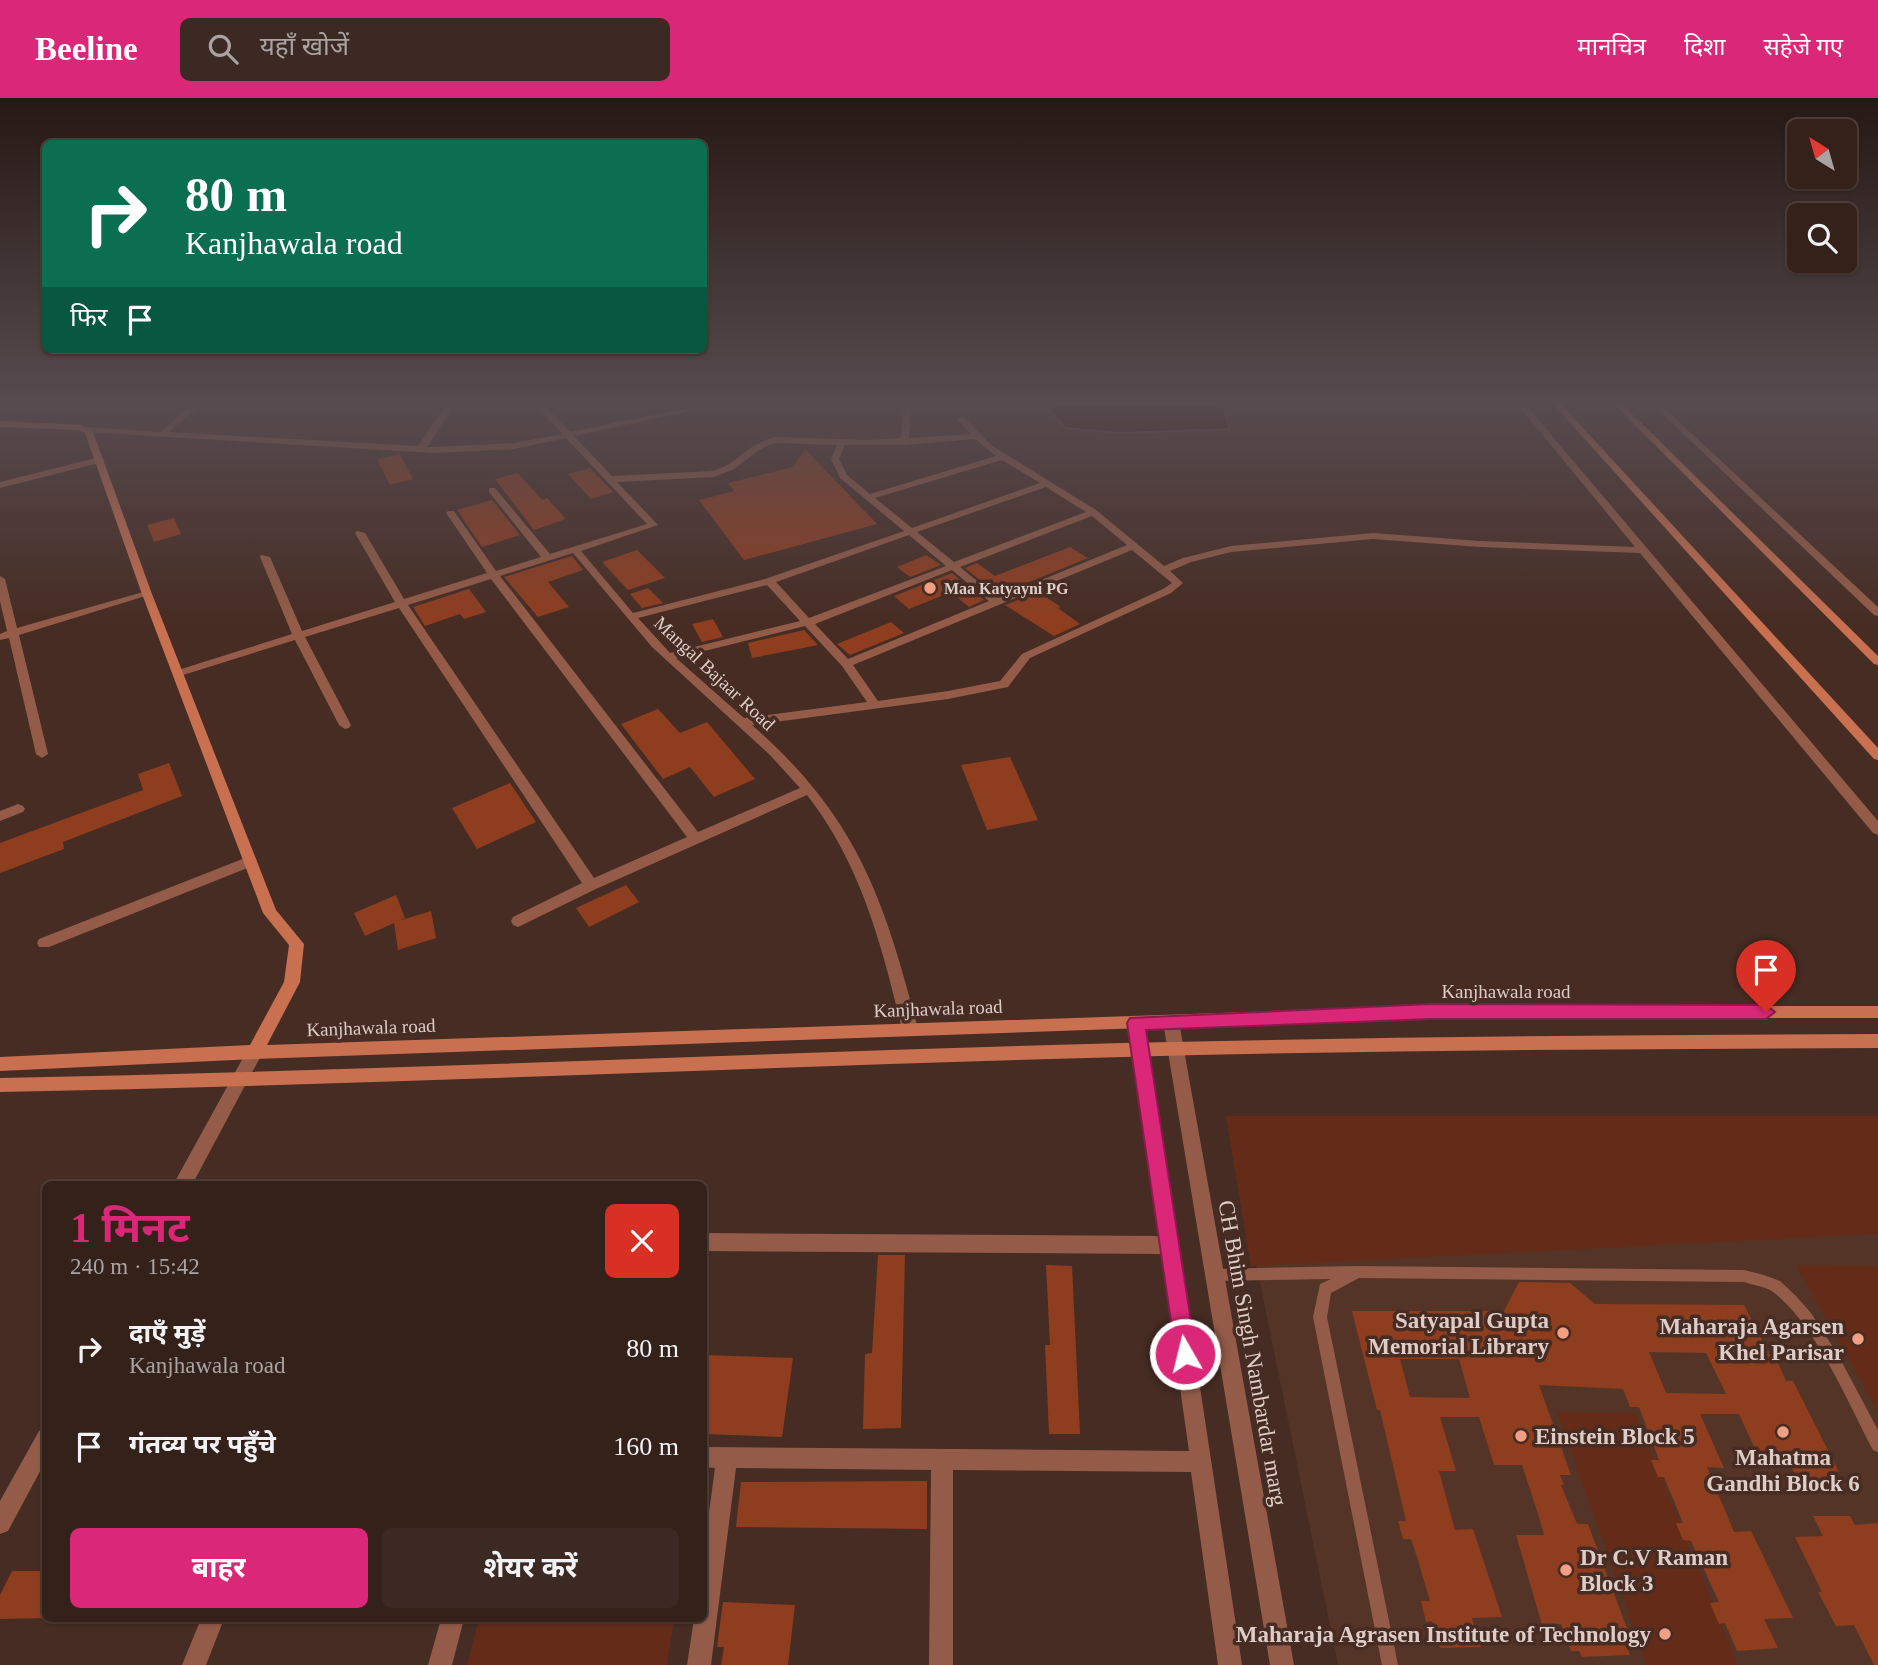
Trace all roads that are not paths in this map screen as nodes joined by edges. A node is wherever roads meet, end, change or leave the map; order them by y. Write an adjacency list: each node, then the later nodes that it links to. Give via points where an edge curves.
1 (31, 477): 14 (street)
2 (106, 477): 31 (street)
3 (610, 477): 12 (street)
4 (661, 477): 12 (street)
5 (847, 477): 16 (street)
6 (935, 477): 16 (street)
7 (1035, 477): 13 (street)
8 (1582, 477): 23 (street)
9 (1624, 477): 48 (street)
10 (1692, 477): 41 (street)
11 (1734, 477): 34 (street)
12 (613, 480): 22 (street, via 653,525)
13 (1046, 484): 17 (street); 19 (street)
14 (0, 485)
15 (492, 490): 25 (street)
16 (869, 497): 19 (street)
17 (1093, 512): 21 (street); 26 (street)
18 (451, 513): 28 (street)
19 (910, 532): 26 (street); 30 (street)
20 (360, 533): 33 (street)
21 (1133, 546): 27 (street); 32 (street)
22 (574, 548): 25 (street); 35 (street, Mangal Bajaar Road)
23 (1642, 550): 27 (street, via 1373,536 1231,549); 52 (street)
24 (265, 556): 38 (street)
25 (546, 556): 28 (street)
26 (951, 566): 32 (street); 36 (street)
27 (1164, 570): 44 (street, via 1176,579 1175,587 1026,656 1003,684)
28 (492, 573): 33 (street); 53 (street)
29 (0, 579): 37 (street)
30 (769, 581): 35 (street); 36 (street)
31 (147, 594): 37 (street); 43 (street)
32 (995, 601): 42 (street)
33 (401, 602): 38 (street); 55 (street)
34 (1878, 613)
35 (631, 617): 40 (street, Mangal Bajaar Road)
36 (808, 622): 40 (street); 42 (street)
37 (13, 633): 39 (street); 47 (street)
38 (298, 635): 43 (street); 46 (street)
39 (0, 637)
40 (668, 657): 45 (street, Mangal Bajaar Road)
41 (1878, 662)
42 (846, 664): 44 (street)
43 (178, 673): 54 (street)
44 (874, 704): 45 (street)
45 (743, 722): 49 (street, Mangal Bajaar Road)
46 (345, 725)
47 (42, 754)
48 (1878, 756)
49 (807, 790): 53 (street); 61 (street, Mangal Bajaar Road, via 830,815 862,876 887,943)
50 (18, 809): 51 (street)
51 (0, 816)
52 (1878, 830)
53 (695, 839): 55 (street)
54 (250, 860): 57 (street); 65 (street, via 270,913 297,944 292,982)
55 (591, 885): 56 (street)
56 (517, 921)
57 (44, 943)
58 (1878, 1012): 59 (street, Kanjhawala road, via 1431,1012)
59 (1171, 1022): 60 (street, Kanjhawala road); 63 (street, CH Bhim Singh Nambardar marg)
60 (1136, 1023): 61 (street, Kanjhawala road); 64 (street)
61 (910, 1029): 65 (street, Kanjhawala road)
62 (1878, 1041): 63 (street, via 1448,1042)
63 (1176, 1049): 64 (street); 73 (street, CH Bhim Singh Nambardar marg)
64 (1141, 1050): 67 (street); 71 (street)
65 (256, 1052): 66 (street, Kanjhawala road); 67 (street)
66 (0, 1064)
67 (237, 1081): 68 (street); 69 (street)
68 (0, 1085)
69 (184, 1181)
70 (707, 1241): 71 (street)
71 (1169, 1245): 79 (street)
72 (1357, 1272): 73 (lane); 75 (lane, via 1744,1276 1773,1285 1796,1305 1817,1335); 91 (lane, via 1325,1289 1320,1317)
73 (1215, 1275): 90 (street, CH Bhim Singh Nambardar marg)
74 (42, 1445): 80 (street)
75 (1878, 1445)
76 (707, 1457): 77 (street)
77 (727, 1457): 78 (street); 81 (street)
78 (942, 1459): 79 (street); 88 (street)
79 (1200, 1462): 89 (street)
80 (0, 1523)
81 (707, 1606)
82 (211, 1622): 85 (street)
83 (451, 1622): 86 (street)
84 (705, 1622): 87 (street)
85 (194, 1665)
86 (440, 1665)
87 (699, 1665)
88 (941, 1665)
89 (1230, 1665)
90 (1282, 1665)
91 (1390, 1665)

